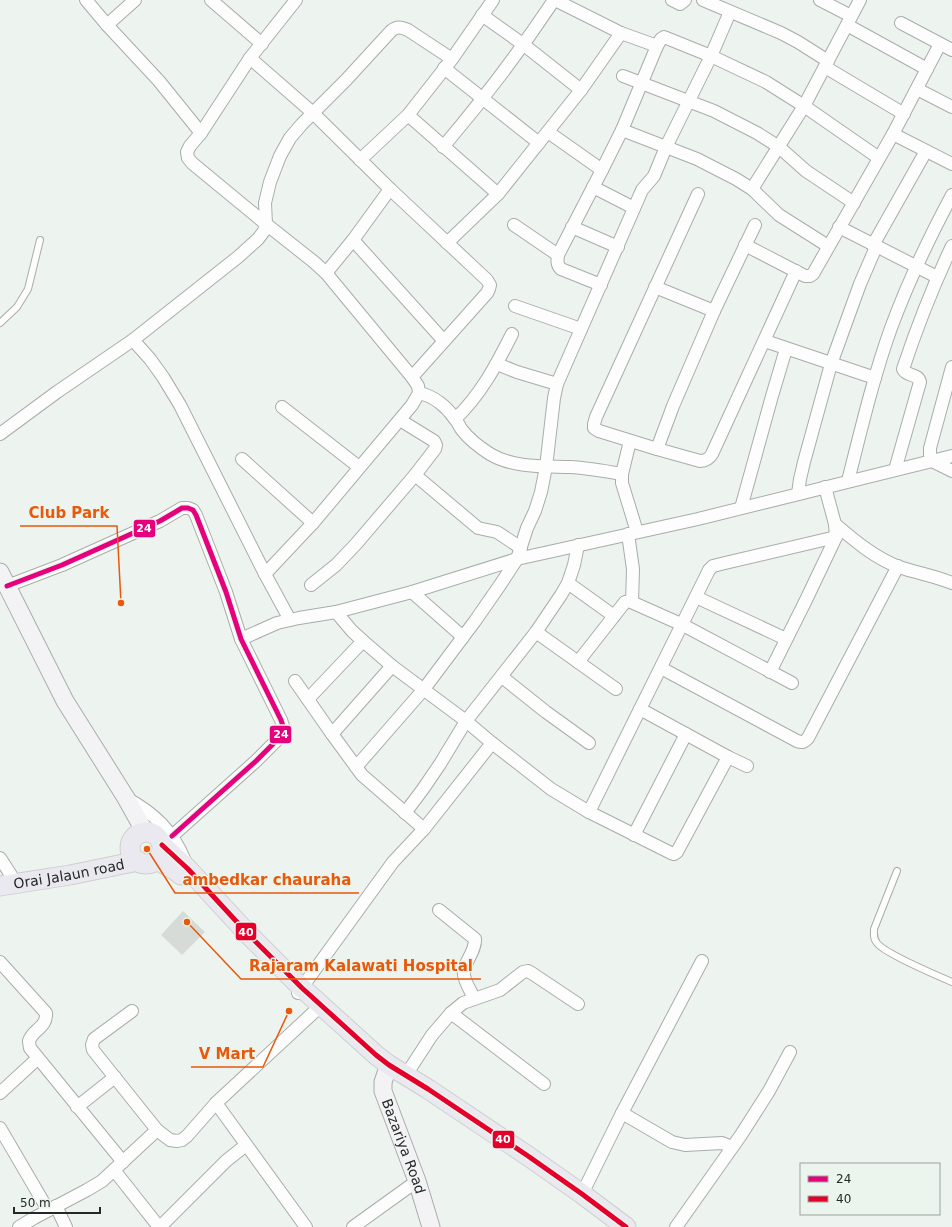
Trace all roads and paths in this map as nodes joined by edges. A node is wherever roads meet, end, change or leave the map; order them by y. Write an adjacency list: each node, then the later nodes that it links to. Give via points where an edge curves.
1 (86, 0): 16 (street)
2 (135, 0): 16 (street)
3 (211, 0): 18 (street)
4 (296, 0): 18 (street)
5 (493, 0): 13 (street)
6 (555, 0): 17 (street); 20 (street)
7 (672, 0): 8 (street, via 680,4)
8 (685, 0)
9 (703, 0): 12 (street)
10 (820, 0): 14 (street)
11 (860, 0): 14 (street)
12 (730, 12): 23 (street); 26 (street, via 798,42)
13 (482, 15): 20 (street); 25 (street)
14 (849, 21): 26 (street); 27 (street)
15 (901, 23): 19 (street)
16 (107, 25): 41 (street, via 159,81)
17 (621, 33): 21 (street); 31 (street)
18 (262, 44): 24 (street)
19 (940, 44): 22 (street); 27 (street)
20 (524, 45): 31 (street); 32 (street)
21 (657, 46): 23 (street, via 664,37); 29 (street)
22 (952, 50)
23 (711, 56): 33 (street); 34 (street, via 766,82)
24 (250, 58): 36 (street); 41 (street)
25 (448, 64): 32 (street); 36 (street, via 408,30 396,27); 38 (street)
26 (826, 64): 34 (street); 37 (street)
27 (927, 69): 30 (street)
28 (623, 76): 29 (street)
29 (642, 83): 33 (street); 39 (street)
30 (917, 89): 35 (street); 37 (street)
31 (581, 90): 40 (street)
32 (483, 99): 43 (street); 44 (street)
33 (689, 102): 45 (street); 46 (street, via 714,111)
34 (804, 106): 46 (street); 48 (street)
35 (952, 107)
36 (313, 113): 49 (street); 60 (street, via 290,138 280,156 265,203)
37 (904, 114): 42 (street)
38 (408, 115): 44 (street); 49 (street)
39 (622, 130): 45 (street); 51 (street)
40 (548, 132): 43 (street); 51 (street)
41 (201, 133): 60 (street, via 190,146 188,158)
42 (893, 134): 47 (street); 48 (street)
43 (539, 143): 55 (street)
44 (443, 147): 55 (street)
45 (666, 147): 54 (street, via 716,168); 59 (street, via 654,176 642,190)
46 (779, 147): 54 (street); 58 (street, via 806,171)
47 (926, 151): 50 (street); 70 (street)
48 (879, 158): 58 (street)
49 (360, 160): 53 (street)
50 (952, 164)
51 (602, 170): 52 (street)
52 (594, 187): 59 (street); 63 (street)
53 (390, 189): 66 (street); 67 (street)
54 (752, 189): 69 (street, via 780,215)
55 (498, 194): 67 (street)
56 (698, 194): 79 (street)
57 (952, 195): 74 (street)
58 (854, 203): 64 (street)
59 (634, 208): 72 (street)
60 (266, 224): 76 (street); 85 (street, via 264,232 238,257)
61 (514, 225): 73 (street)
62 (755, 225): 68 (street)
63 (572, 227): 72 (street); 73 (street)
64 (839, 227): 69 (street); 70 (street)
65 (40, 240): 82 (lane, via 28,289 16,307)
66 (353, 240): 76 (street); 86 (street)
67 (448, 243): 86 (street, via 490,285)
68 (745, 245): 75 (street); 81 (street)
69 (828, 246): 75 (street, via 813,274 805,276)
70 (875, 246): 74 (street); 90 (street)
71 (952, 246): 77 (street)
72 (618, 247): 78 (street)
73 (558, 255): 78 (street, via 558,266 561,269)
74 (916, 267): 77 (street); 93 (street, via 891,328)
75 (796, 271): 87 (street)
76 (326, 273): 92 (street)
77 (937, 277): 108 (street, via 903,369 907,374 916,376 920,382)
78 (601, 285): 83 (street)
79 (655, 287): 81 (street); 101 (street, via 594,424 594,428 599,431)
80 (515, 306): 83 (street)
81 (714, 311): 102 (street)
82 (0, 323)
83 (581, 329): 95 (street)
84 (512, 334): 89 (street)
85 (133, 340): 100 (street); 123 (street, via 163,376 180,405)
86 (444, 341): 92 (street)
87 (765, 341): 88 (street); 102 (street, via 708,459 700,461)
88 (786, 348): 90 (street); 115 (street)
89 (496, 364): 95 (street); 98 (street, via 466,409)
90 (831, 364): 93 (street); 114 (street, via 804,462)
91 (952, 367): 94 (street)
92 (412, 377): 96 (street)
93 (875, 378): 112 (street)
94 (950, 380): 105 (street, via 930,448)
95 (558, 384): 107 (street)
96 (419, 393): 98 (street, via 427,394 445,406); 99 (street)
97 (282, 407): 106 (street)
98 (455, 418): 107 (street, via 461,429 490,454 503,460)
99 (400, 420): 106 (street); 111 (street, via 434,441 436,445)
100 (0, 434)
101 (630, 441): 102 (street); 110 (street)
102 (657, 449)
103 (952, 456): 105 (street)
104 (242, 460): 116 (street)
105 (932, 461): 108 (street); 109 (street)
106 (359, 467): 116 (street)
107 (546, 467): 110 (street, via 570,467); 121 (street, via 541,492)
108 (895, 470): 112 (street)
109 (952, 471)
110 (622, 474): 118 (street)
111 (416, 476): 121 (street, via 478,528 497,532); 127 (street, via 336,565)
112 (848, 481): 113 (street)
113 (825, 487): 114 (street); 117 (street)
114 (798, 494): 115 (street)
115 (741, 508): 118 (street)
116 (313, 523): 123 (street)
117 (835, 524): 119 (street); 122 (street, via 866,550)
118 (632, 533): 120 (street); 130 (street)
119 (836, 537): 129 (street, via 713,566); 138 (street)
120 (578, 545): 121 (street); 126 (street)
121 (519, 553): 128 (street); 136 (street)
122 (898, 566): 125 (street); 142 (street, via 816,724 802,743)
123 (265, 574): 133 (street)
124 (4, 579): 137 (street, via 62,565 160,521 182,508 188,508 196,515); 159 (street, via 65,701)
125 (952, 583)
126 (568, 584): 132 (street); 135 (street)
127 (312, 585)
128 (412, 592): 131 (street); 136 (street)
129 (696, 597): 134 (street); 138 (street)
130 (632, 602): 132 (street, via 625,602); 134 (street)
131 (336, 612): 133 (street); 139 (street, via 352,632)
132 (614, 616): 140 (street)
133 (290, 620): 137 (street)
134 (683, 625): 142 (street); 143 (street)
135 (536, 632): 140 (street); 144 (street)
136 (463, 637): 148 (street)
137 (241, 639): 165 (street, via 281,720 281,734 256,761)
138 (786, 639): 143 (street)
139 (363, 640): 141 (street); 149 (street)
140 (578, 662): 147 (street)
141 (392, 666): 148 (street); 152 (street)
142 (661, 668): 150 (street)
143 (770, 672): 146 (street)
144 (502, 677): 151 (street); 155 (street)
145 (295, 681): 149 (street)
146 (792, 684)
147 (616, 689)
148 (424, 690): 151 (street); 158 (street)
149 (308, 699): 152 (street)
150 (640, 709): 153 (street); 160 (street)
151 (466, 721): 154 (street); 161 (street, via 440,764)
152 (332, 734): 158 (street)
153 (686, 734): 156 (street); 164 (street)
154 (492, 743): 160 (street, via 551,789); 162 (street)
155 (589, 743)
156 (728, 757): 157 (street); 164 (street, via 677,852 671,853)
157 (747, 766)
158 (356, 767): 161 (street)
159 (126, 798): 163 (street); 165 (street, via 155,818)
160 (588, 812): 164 (street)
161 (405, 813): 162 (street)
162 (424, 829): 174 (street, via 393,862)
163 (145, 832): 165 (main road, via 158,837); 166 (main road, Orai Jalaun road, via 132,840)
164 (634, 835)
165 (164, 847): 166 (main road, Orai Jalaun road, via 147,864); 174 (main road, via 188,869); 174 (main road, via 176,871)
166 (134, 855): 169 (main road, Orai Jalaun road, via 70,875)
167 (0, 858): 169 (street)
168 (897, 871): 173 (lane, via 873,937 878,945 888,952)
169 (4, 879)
170 (439, 910): 175 (street, via 475,939 474,950 463,974)
171 (702, 961): 189 (street)
172 (0, 962): 181 (street, via 46,1013 44,1024 29,1042)
173 (952, 982)
174 (299, 991): 178 (main road); 182 (main road)
175 (474, 998): 176 (street, via 500,990 528,971); 179 (street)
176 (578, 1004)
177 (132, 1010): 184 (street, via 94,1039 92,1045 93,1050)
178 (314, 1012): 182 (main road, via 346,1040); 187 (street)
179 (451, 1013): 183 (street, via 432,1035); 185 (street)
180 (790, 1052): 193 (street, via 769,1091)
181 (37, 1059): 186 (street); 188 (street)
182 (388, 1068): 183 (main road); 195 (street, Bazariya Road, via 383,1091); 204 (main road)
183 (406, 1075): 196 (main road)
184 (115, 1078): 188 (street); 191 (street)
185 (544, 1084)
186 (0, 1093)
187 (216, 1103): 191 (street, via 182,1140 170,1140); 192 (street)
188 (77, 1107): 194 (street)
189 (622, 1113): 193 (street, via 672,1142 685,1145 722,1143); 196 (street)
190 (0, 1128): 197 (street)
191 (157, 1130): 194 (street)
192 (246, 1145): 200 (street, via 226,1161); 201 (street)
193 (732, 1147): 206 (street)
194 (118, 1166): 197 (street, via 102,1181); 200 (street)
195 (417, 1181): 202 (street); 203 (street, Bazariya Road)
196 (582, 1194): 205 (main road)
197 (52, 1208): 198 (street); 199 (street)
198 (19, 1227)
199 (66, 1227)
200 (159, 1227)
201 (306, 1227)
202 (353, 1227)
203 (431, 1227)
204 (611, 1227)
205 (626, 1227)
206 (676, 1227)

